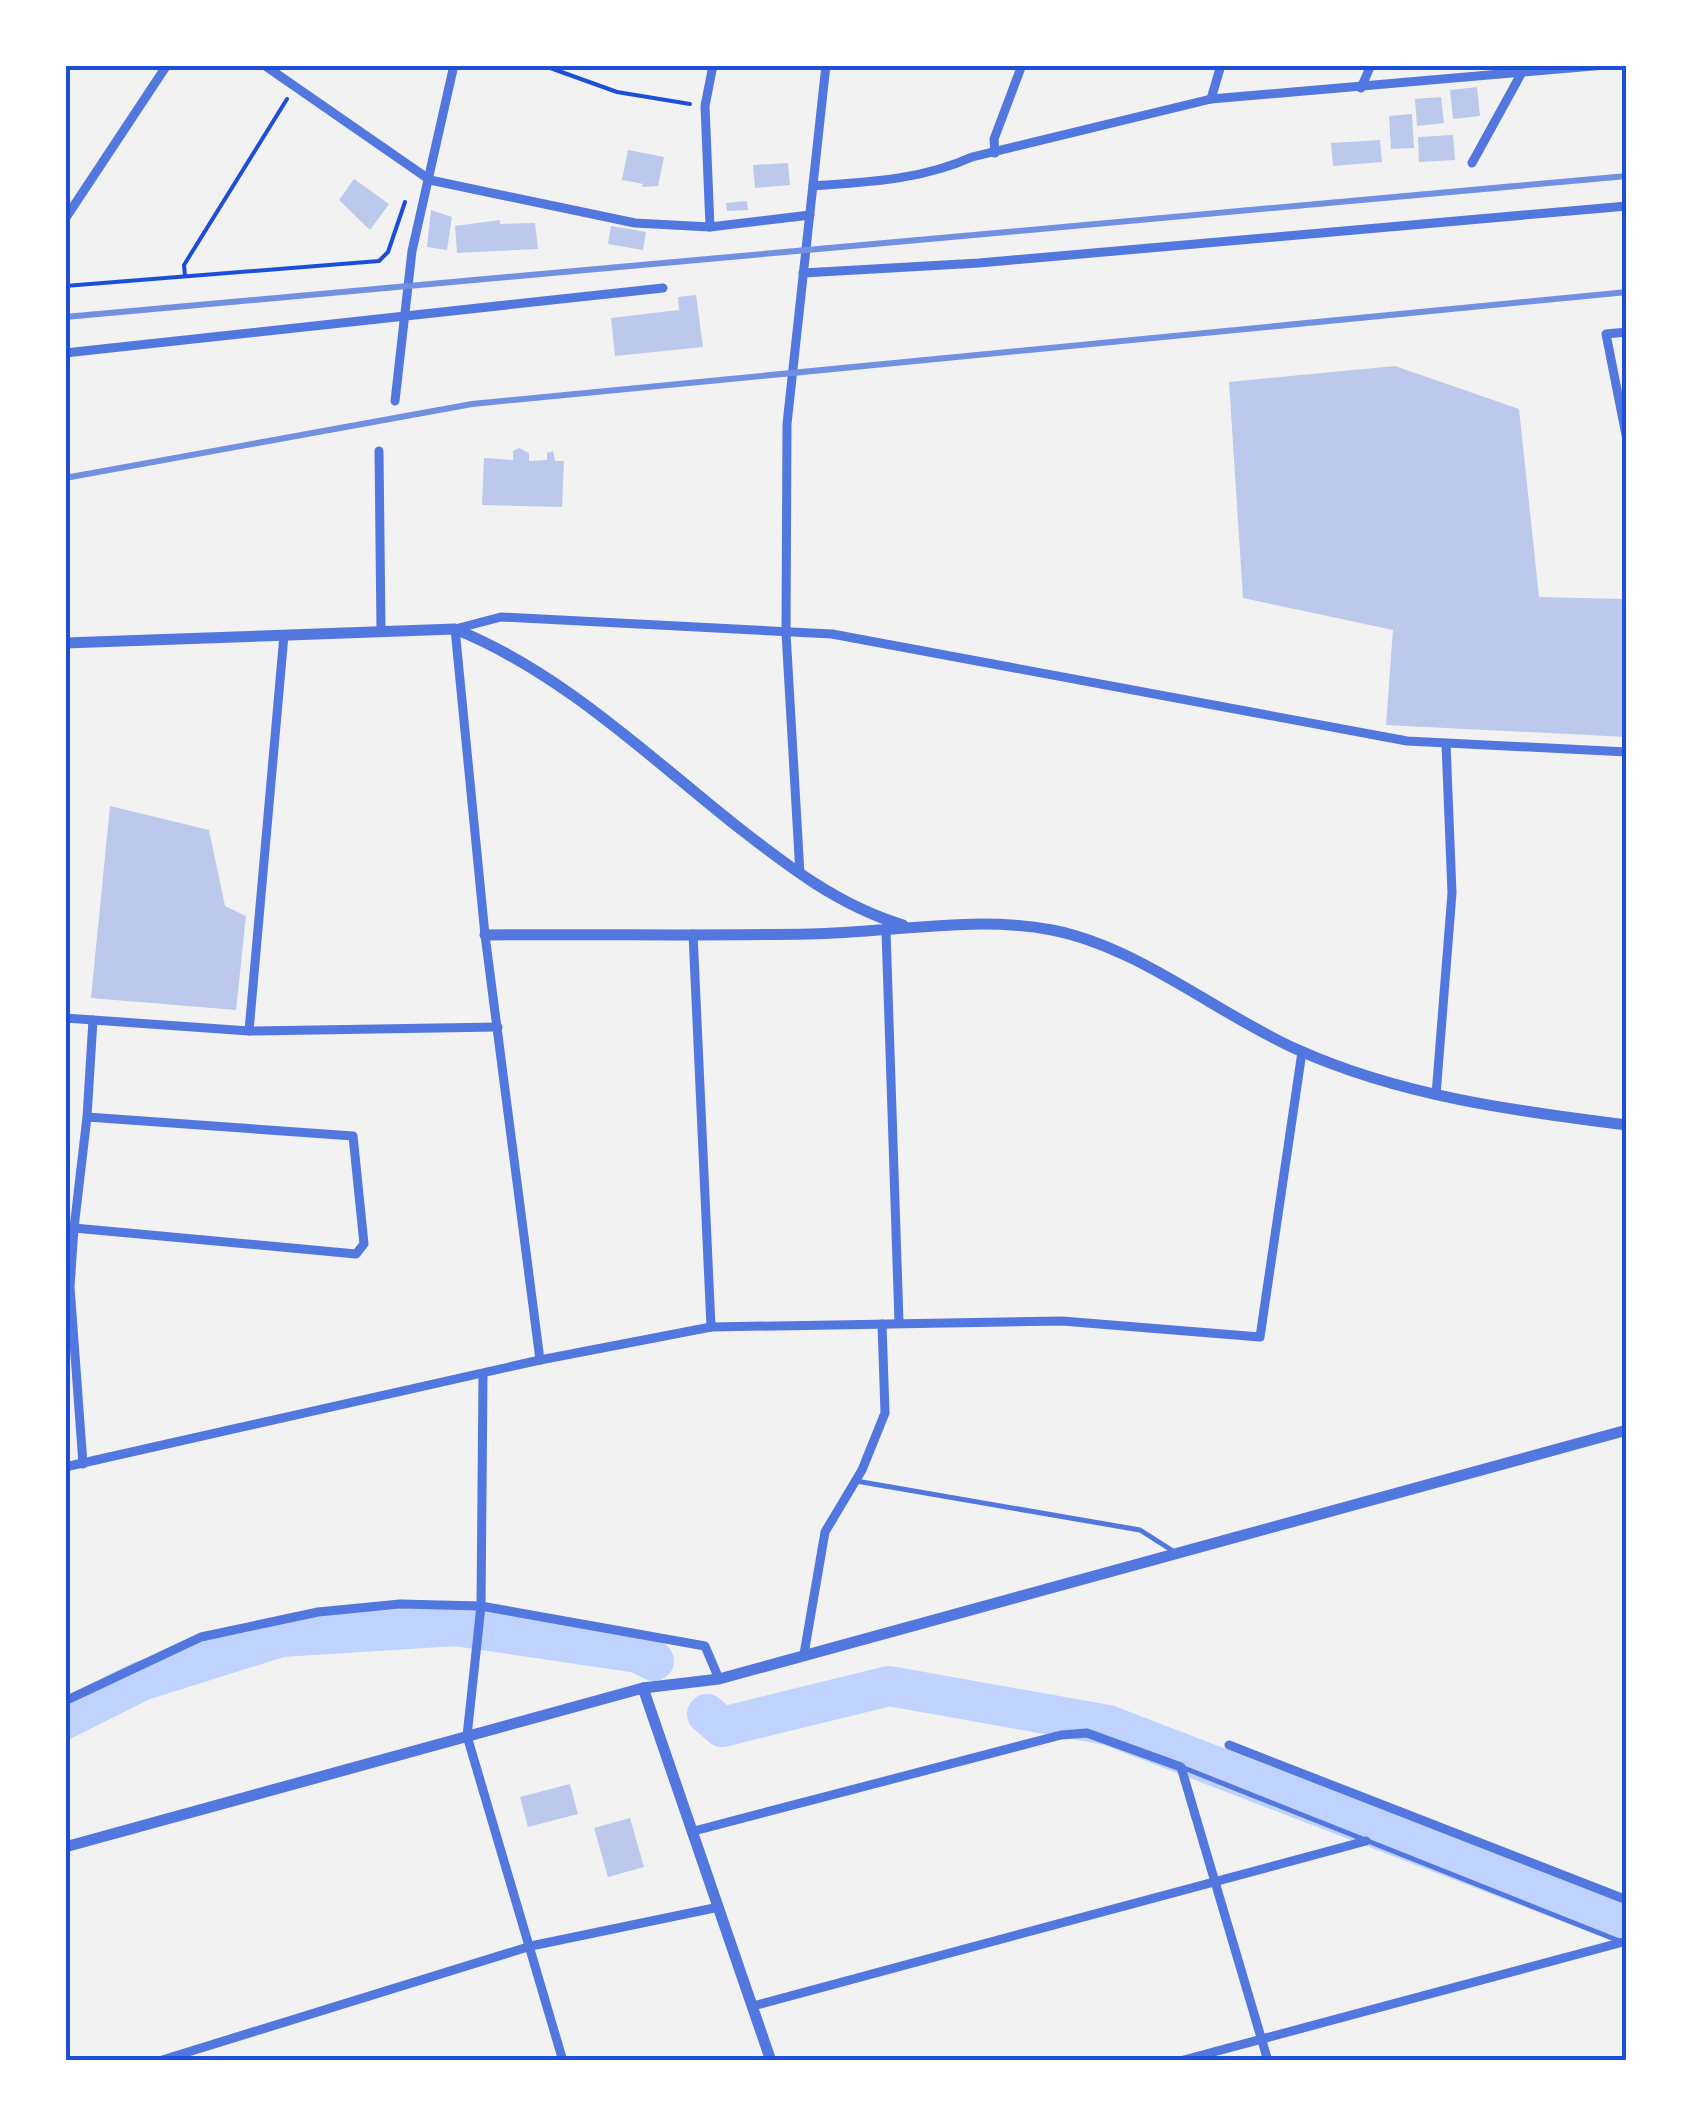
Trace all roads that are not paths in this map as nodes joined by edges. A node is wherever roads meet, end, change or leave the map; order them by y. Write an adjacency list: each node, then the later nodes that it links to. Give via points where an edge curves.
1 (167, 65): 19 (street)
2 (264, 65): 15 (street)
3 (454, 65): 15 (street)
4 (713, 65): 20 (street, via 705,106)
5 (826, 65): 16 (street)
6 (1022, 65): 13 (street, via 994,139)
7 (1221, 65): 12 (street)
8 (1371, 65): 11 (street)
9 (1605, 65): 10 (street)
10 (1524, 69): 11 (street); 14 (street)
11 (1361, 88): 12 (street)
12 (1210, 99): 13 (street)
13 (995, 153): 16 (street, via 900,179)
14 (1472, 163)
15 (430, 180): 20 (street, via 635,223); 23 (street, via 412,251)
16 (813, 186): 18 (street)
17 (1627, 206): 21 (street)
18 (810, 215): 20 (street); 21 (street)
19 (65, 220)
20 (710, 227)
21 (803, 273): 31 (street, via 787,424)
22 (662, 288): 23 (street)
23 (405, 320): 25 (street); 26 (street)
24 (1627, 332): 27 (street, via 1606,334)
25 (65, 353)
26 (396, 400)
27 (1627, 440)
28 (379, 450): 30 (street)
29 (455, 629): 30 (street); 31 (street, via 501,617); 36 (street, via 501,648 565,689); 40 (street)
30 (381, 630): 32 (street)
31 (786, 633): 34 (street, via 832,634 1265,717); 36 (street)
32 (284, 635): 33 (street); 44 (street)
33 (65, 643)
34 (1446, 744): 35 (street); 46 (street, via 1452,893)
35 (1627, 752)
36 (800, 874): 37 (street, via 856,908)
37 (907, 926): 38 (street); 45 (street, via 1006,926 1094,942)
38 (886, 931): 39 (street); 50 (street)
39 (693, 934): 40 (street); 52 (street)
40 (485, 935): 43 (street)
41 (65, 1018): 42 (street)
42 (92, 1020): 44 (street); 47 (street)
43 (498, 1027): 44 (street); 53 (street)
44 (250, 1031)
45 (1302, 1052): 46 (street); 50 (street, via 1260,1337 1062,1321)
46 (1436, 1095): 48 (street)
47 (87, 1116): 49 (street); 49 (street, via 353,1136 364,1244 356,1254)
48 (1627, 1125)
49 (70, 1227): 54 (street)
50 (898, 1322): 51 (street)
51 (882, 1324): 52 (street); 59 (street, via 885,1413)
52 (712, 1328): 53 (street)
53 (540, 1360): 55 (street)
54 (70, 1361): 57 (street)
55 (483, 1376): 57 (street); 61 (street)
56 (1627, 1430): 60 (street)
57 (84, 1464): 58 (street)
58 (65, 1467)
59 (856, 1480): 60 (lane, via 1140,1530); 62 (street, via 825,1532)
60 (1176, 1553): 62 (street)
61 (481, 1606): 63 (street, via 705,1646); 65 (street, via 318,1612 201,1636); 66 (street)
62 (804, 1654): 63 (street)
63 (720, 1678): 64 (street)
64 (643, 1688): 66 (street); 69 (street)
65 (65, 1701)
66 (467, 1736): 71 (street); 76 (street)
67 (1230, 1745): 73 (street)
68 (1181, 1767): 69 (street, via 1087,1733 1061,1735); 70 (lane); 72 (street)
69 (694, 1831): 74 (street)
70 (1366, 1841): 72 (street); 75 (lane)
71 (65, 1847)
72 (1216, 1881): 77 (street); 78 (street)
73 (1627, 1900)
74 (718, 1907): 76 (street); 77 (street)
75 (1625, 1943): 78 (street)
76 (531, 1946): 79 (street); 80 (street)
77 (753, 2006): 81 (street)
78 (1262, 2039): 82 (street); 83 (street)
79 (159, 2061)
80 (563, 2061)
81 (771, 2061)
82 (1180, 2061)
83 (1268, 2061)

